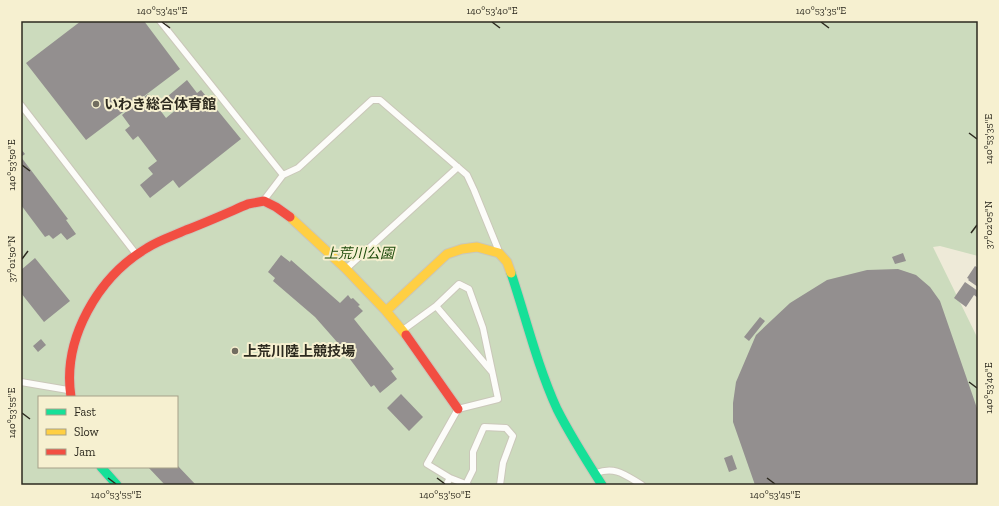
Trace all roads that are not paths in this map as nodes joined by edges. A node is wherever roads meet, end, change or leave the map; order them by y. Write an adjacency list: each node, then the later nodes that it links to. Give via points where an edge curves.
1 (160, 21): 4 (lane)
2 (21, 105): 7 (lane)
3 (458, 167): 4 (lane, via 380,100 372,100 298,168); 6 (lane, via 467,174); 8 (lane)
4 (283, 175): 5 (lane)
5 (264, 201): 7 (street, via 248,204 146,248); 8 (street, via 291,218)
6 (500, 253): 10 (street, via 477,247 447,254); 17 (street, via 507,262 532,342 557,408)
7 (137, 255): 14 (street, via 107,282 91,303 72,351)
8 (346, 269): 10 (street)
9 (436, 306): 11 (lane); 12 (lane); 12 (lane, via 459,284 468,289 483,328)
10 (386, 311): 11 (street)
11 (402, 330): 15 (street)
12 (492, 372): 15 (lane, via 498,399)
13 (21, 382): 14 (lane)
14 (70, 393)
15 (458, 409): 18 (lane, via 428,464)
16 (102, 468): 19 (street)
17 (595, 474): 23 (street); 24 (lane, via 613,470)
18 (450, 478): 20 (lane); 21 (lane)
19 (117, 485)
20 (446, 485)
21 (467, 485): 22 (lane, via 473,470 473,452 484,427 506,428 513,436 503,463)
22 (500, 485)
23 (602, 485)
24 (642, 485)

